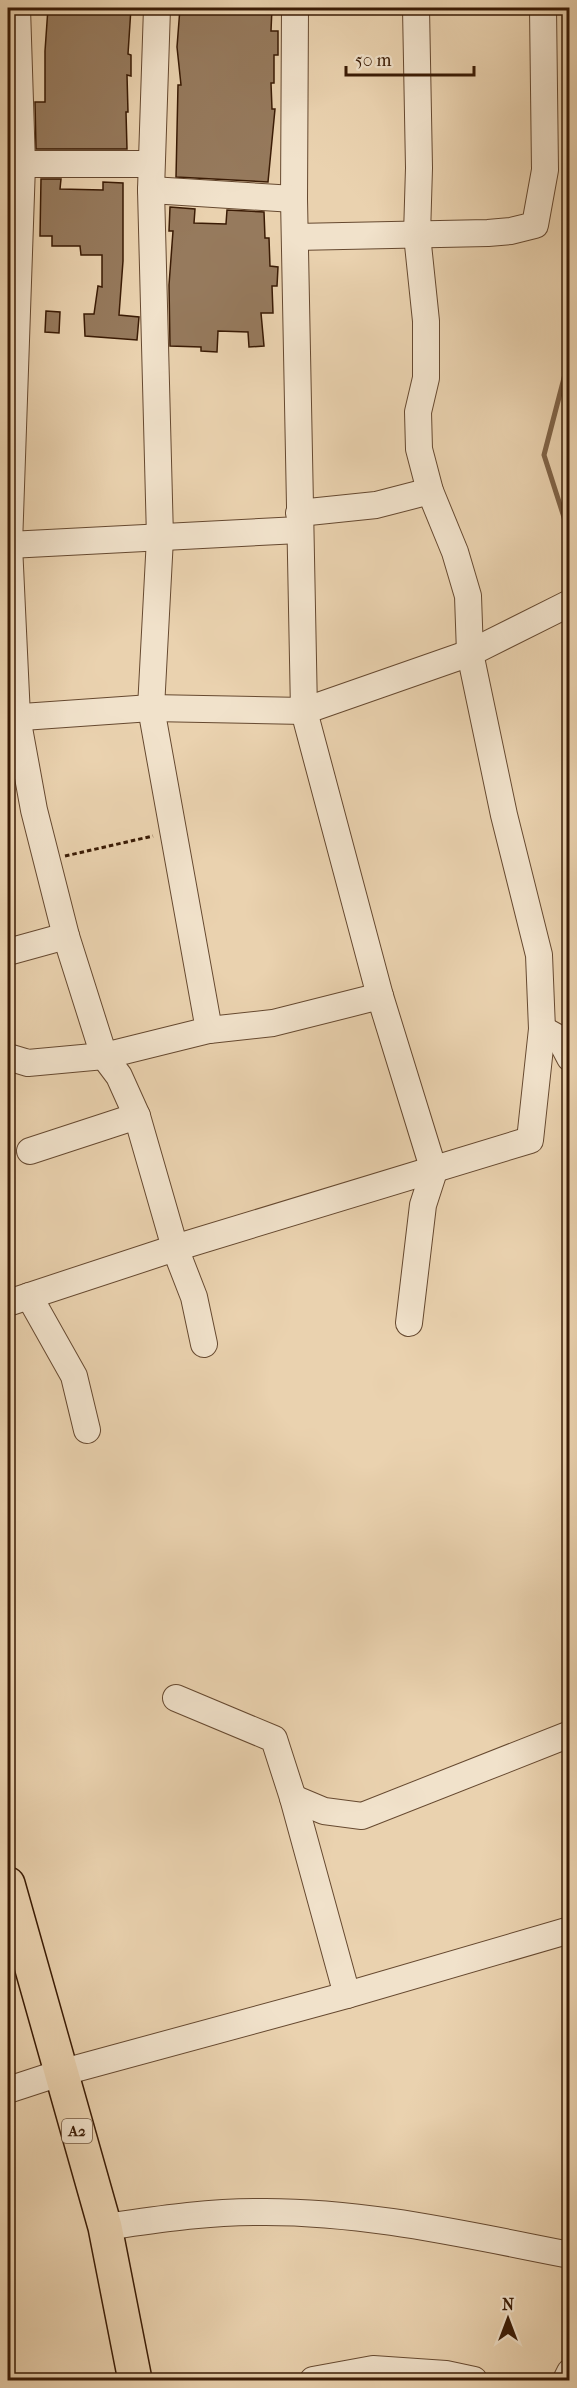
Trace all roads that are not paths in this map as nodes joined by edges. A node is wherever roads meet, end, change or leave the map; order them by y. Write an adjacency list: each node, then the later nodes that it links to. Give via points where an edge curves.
1 (17, 8): 6 (street)
2 (157, 8): 7 (street)
3 (295, 8): 9 (street)
4 (417, 8): 10 (street)
5 (543, 8): 10 (street, via 545,170 535,225 511,231)
6 (15, 164): 7 (street); 13 (street)
7 (151, 164): 8 (street)
8 (151, 190): 9 (street); 15 (street)
9 (294, 200): 11 (street)
10 (417, 235): 11 (street); 12 (street, via 426,332 426,378 418,412 419,449)
11 (295, 237): 14 (street)
12 (430, 491): 14 (street); 18 (street, via 468,596)
13 (10, 499): 16 (street)
14 (299, 521): 15 (street); 20 (street)
15 (160, 538): 16 (street); 19 (street)
16 (9, 545): 21 (street)
17 (564, 606): 18 (street)
18 (470, 653): 20 (street); 25 (street, via 539,955)
19 (150, 708): 20 (street); 21 (street); 26 (street)
20 (304, 711): 24 (street)
21 (12, 717): 22 (street)
22 (66, 936): 23 (street); 27 (street)
23 (8, 952)
24 (380, 996): 26 (street, via 273,1023); 32 (street)
25 (542, 1029): 29 (street, via 560,1040); 32 (street, via 530,1140)
26 (209, 1030): 27 (street)
27 (104, 1056): 28 (street, via 28,1063); 30 (street, via 119,1076)
28 (8, 1057)
29 (570, 1059)
30 (137, 1116): 31 (street); 33 (street)
31 (30, 1151)
32 (434, 1171): 33 (street); 35 (street, via 423,1205)
33 (176, 1248): 34 (street); 36 (street, via 194,1297)
34 (18, 1300): 37 (street, via 74,1376)
35 (409, 1323)
36 (204, 1344)
37 (87, 1430)
38 (176, 1698): 40 (street, via 274,1739)
39 (570, 1734): 40 (street, via 362,1816 324,1811)
40 (293, 1798): 43 (street)
41 (8, 1884): 44 (highway, A2)
42 (570, 1930): 43 (street)
43 (347, 1995): 44 (street)
44 (60, 2073): 45 (street); 46 (highway, A2)
45 (8, 2090)
46 (105, 2227): 47 (street, via 186,2216 254,2212 326,2214); 49 (highway, A2)
47 (570, 2255)
48 (570, 2372): 52 (street)
49 (135, 2380)
50 (313, 2380): 51 (street, via 373,2369)
51 (474, 2380)
52 (566, 2380)

